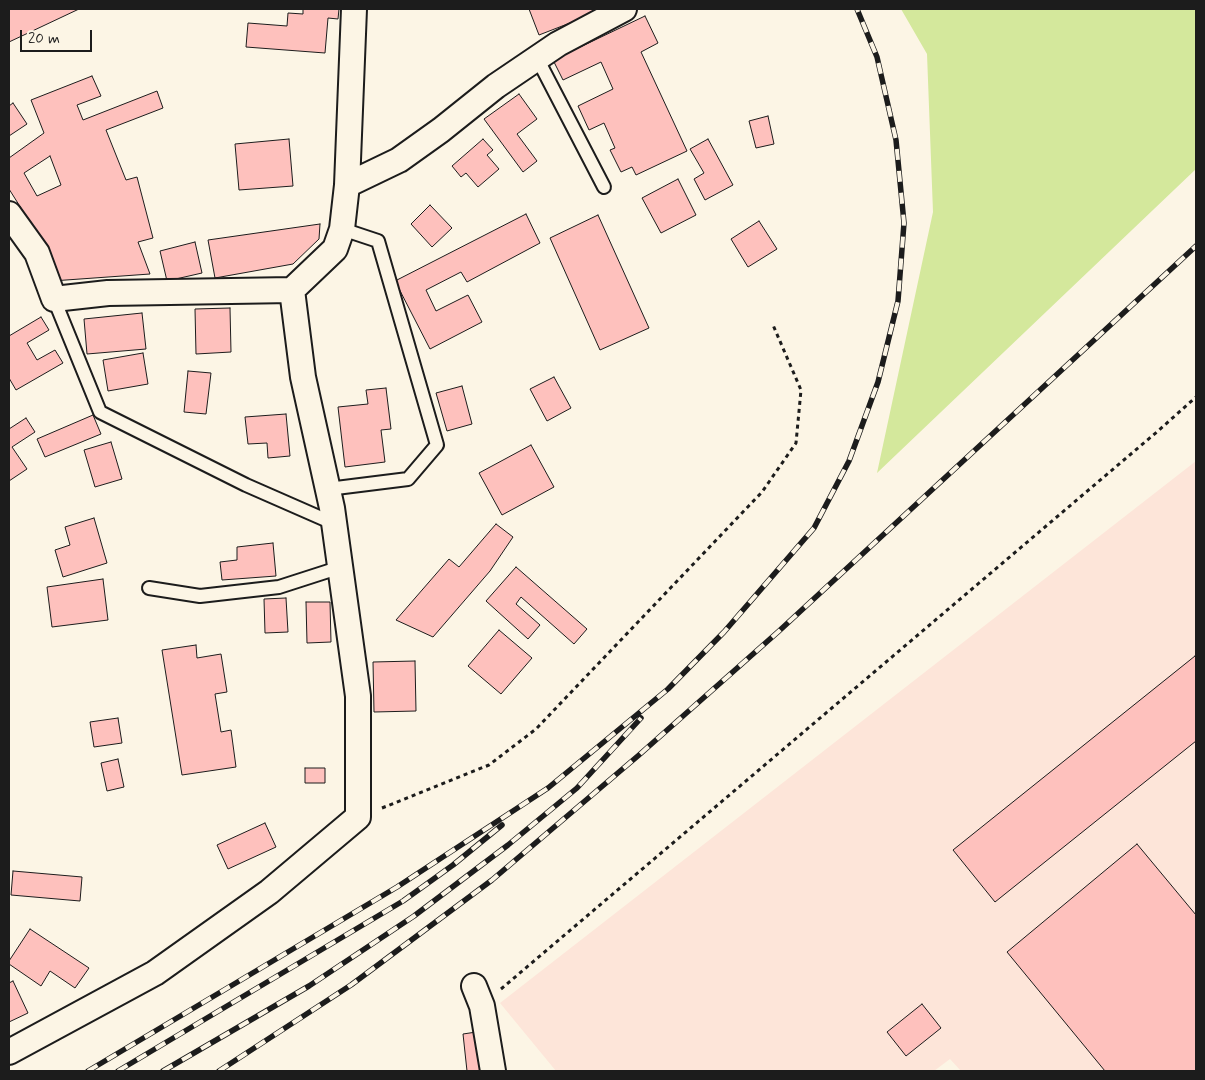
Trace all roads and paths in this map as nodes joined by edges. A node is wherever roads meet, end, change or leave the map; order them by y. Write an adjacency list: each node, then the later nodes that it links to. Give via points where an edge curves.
1 (354, 9): 4 (street)
2 (624, 9): 3 (street)
3 (537, 58): 4 (street, via 399,160); 5 (lane)
4 (347, 185): 7 (street)
5 (604, 187)
6 (9, 214): 9 (street, via 37,253)
7 (342, 229): 8 (street, via 335,248); 12 (lane, via 378,241 437,445 408,478)
8 (292, 290): 9 (street, via 108,294); 12 (street, via 303,377)
9 (54, 299): 13 (lane, via 100,412 246,486)
10 (773, 325): 16 (path, via 801,390 796,443 762,492 536,729 489,765)
11 (1196, 397): 17 (path)
12 (328, 489): 13 (street)
13 (334, 524): 14 (street)
14 (341, 567): 15 (lane, via 279,587 200,596); 16 (street, via 358,696)
15 (149, 588)
16 (358, 817): 18 (street, via 269,892 155,973)
17 (478, 996): 19 (street)
18 (9, 1052)
19 (493, 1071)

